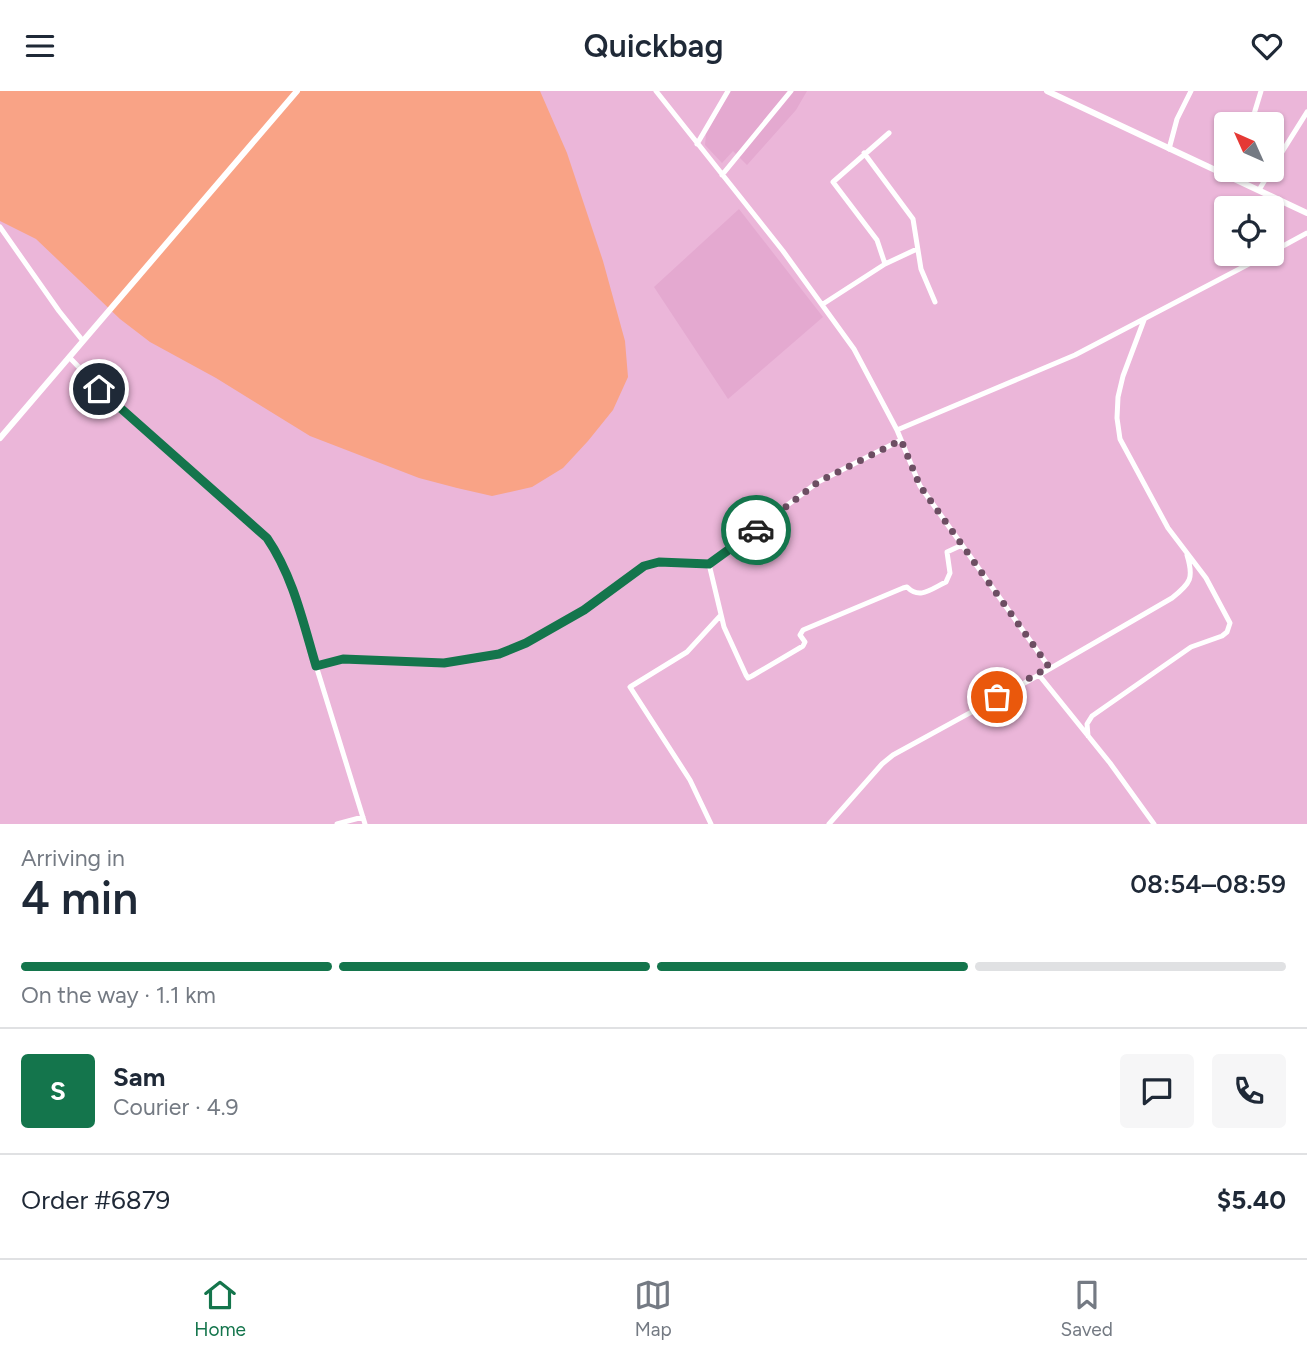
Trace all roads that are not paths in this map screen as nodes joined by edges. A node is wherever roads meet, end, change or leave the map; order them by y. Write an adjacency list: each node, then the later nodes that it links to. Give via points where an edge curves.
1 (297, 91): 30 (main road)
2 (656, 91): 11 (street)
3 (728, 91): 11 (street)
4 (791, 91): 16 (street)
5 (1047, 91): 12 (main road)
6 (1191, 91): 12 (street)
7 (1261, 91): 8 (street)
8 (1255, 112)
9 (1307, 112): 13 (street)
10 (889, 133): 14 (street)
11 (697, 144): 16 (street)
12 (1169, 149): 15 (main road)
13 (1284, 149)
14 (864, 153): 24 (street, via 913,219); 25 (street, via 833,182 877,240)
15 (1214, 166)
16 (722, 175): 28 (street)
17 (1246, 182): 19 (main road)
18 (1264, 182): 19 (street)
19 (1259, 190): 20 (main road)
20 (1307, 213)
21 (0, 227): 30 (street)
22 (1307, 233): 23 (street)
23 (1284, 245)
24 (917, 249): 25 (street); 27 (street)
25 (886, 264): 28 (street)
26 (1246, 266): 29 (street)
27 (934, 302)
28 (823, 305): 32 (street, via 854,349)
29 (1144, 320): 32 (street, via 1040,372); 36 (street, via 1118,397 1118,430 1151,497)
30 (83, 341): 31 (main road)
31 (69, 357): 33 (main road); 39 (street, via 141,428 267,538 288,575)
32 (897, 430): 34 (street)
33 (0, 438)
34 (901, 440): 35 (street, via 920,486); 37 (street, via 818,482)
35 (962, 545): 38 (street, via 947,552 950,573 946,582 918,595 903,588 803,630 803,646 750,678); 40 (street)
36 (1186, 552): 40 (street, via 1192,575 1182,590); 42 (street, via 1218,597 1229,628 1218,639 1191,647 1092,716)
37 (709, 564): 38 (street); 39 (street, via 652,563 584,610 499,654 444,663 343,659)
38 (721, 614): 45 (street, via 687,652 630,688 690,780)
39 (316, 666): 43 (street)
40 (1049, 667): 41 (street)
41 (1039, 675): 42 (street); 46 (street, via 893,755)
42 (1088, 736): 47 (street)
43 (364, 821): 44 (street)
44 (337, 824)
45 (711, 824)
46 (829, 824)
47 (1154, 824)

